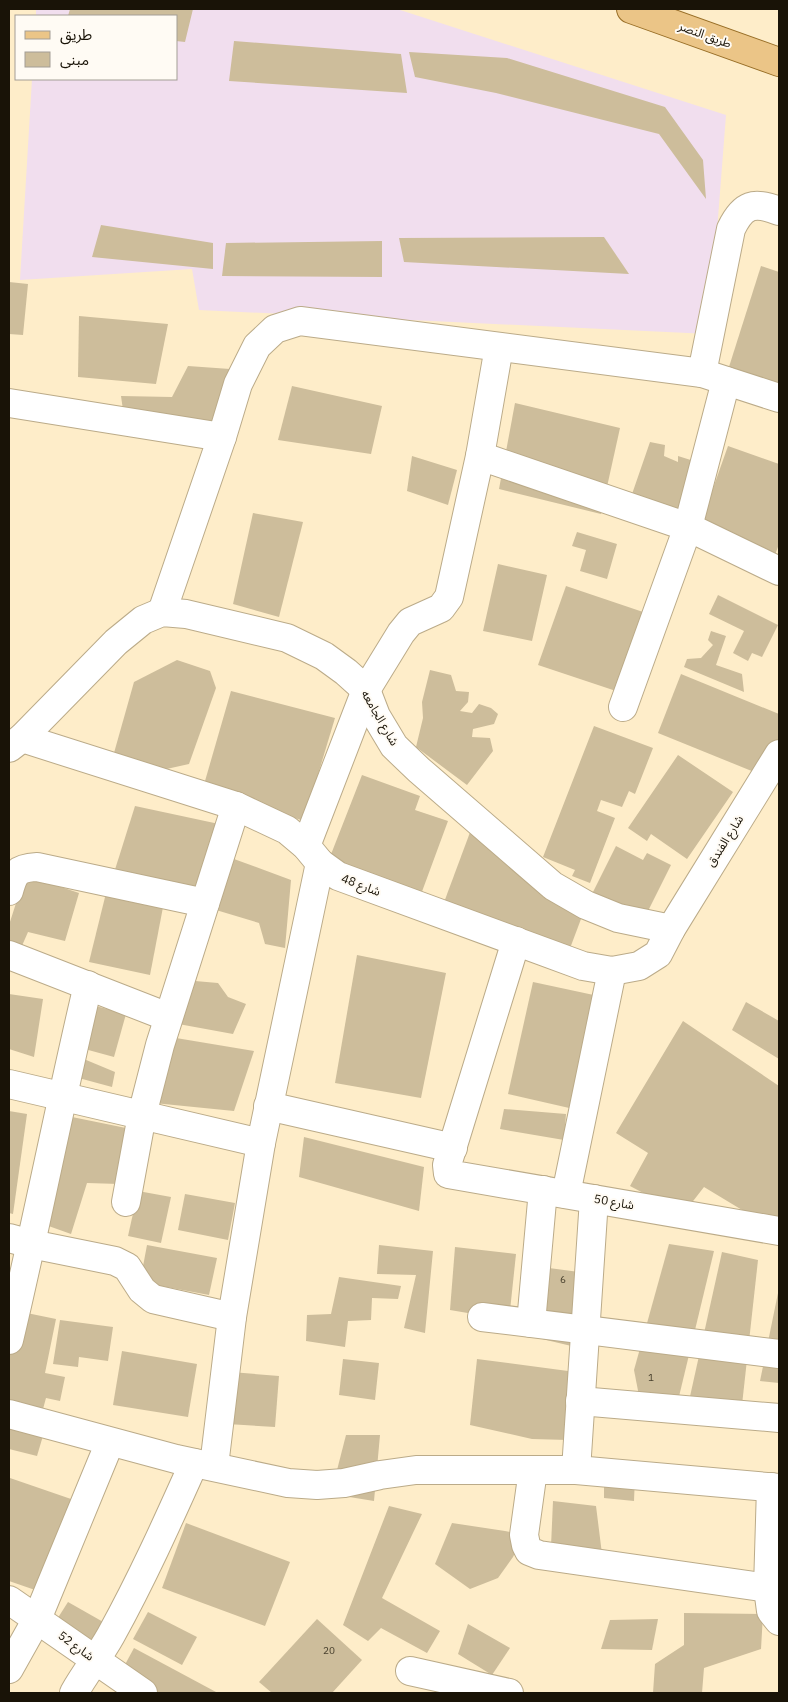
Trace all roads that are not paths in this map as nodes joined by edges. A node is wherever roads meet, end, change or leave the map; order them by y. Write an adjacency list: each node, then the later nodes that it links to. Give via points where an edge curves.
1 (631, 9): 2 (main road, طريق النصر)
2 (779, 62)
3 (779, 211): 5 (street, via 750,206 738,215 731,229)
4 (499, 347): 5 (street); 8 (street, via 300,322 275,329 253,353 238,384); 9 (street)
5 (714, 377): 6 (street); 10 (street)
6 (779, 398)
7 (9, 403): 8 (street)
8 (222, 437): 12 (street)
9 (480, 456): 10 (street); 13 (street, via 450,597 441,608 410,622)
10 (688, 527): 11 (street); 14 (street)
11 (779, 571)
12 (162, 612): 13 (street, شارع الجامعه, via 186,614 287,638 324,656); 15 (street, via 143,620 116,642)
13 (366, 690): 18 (street); 21 (street, شارع الجامعه, via 376,716 394,746 552,886 618,918)
14 (623, 707)
15 (15, 743): 17 (street, شارع 48)
16 (779, 754): 21 (street, شارع الفندق)
17 (236, 806): 18 (street, شارع 48, via 287,830); 20 (street)
18 (313, 854): 22 (street, شارع 48, via 338,876); 29 (street)
19 (9, 891): 20 (street, via 20,870 37,867)
20 (205, 903): 26 (street)
21 (671, 929): 24 (street, شارع 48, via 658,954 639,966)
22 (516, 941): 24 (street, شارع 48, via 584,966); 32 (street)
23 (9, 955): 25 (street)
24 (612, 971): 33 (street)
25 (88, 985): 26 (street); 28 (street)
26 (168, 1017): 30 (street)
27 (9, 1084): 28 (street)
28 (62, 1096): 30 (street); 37 (street)
29 (268, 1106): 31 (street); 32 (street, شارع 50)
30 (142, 1115): 31 (street); 35 (street)
31 (261, 1143): 39 (street)
32 (450, 1161): 33 (street, شارع 50)
33 (555, 1192): 34 (street, شارع 50); 40 (street)
34 (594, 1199): 36 (street, شارع 50); 41 (street)
35 (126, 1202)
36 (779, 1231)
37 (20, 1241): 39 (street, via 115,1261 127,1267 142,1290 153,1299); 42 (street)
38 (482, 1317): 40 (street)
39 (232, 1318): 48 (street)
40 (531, 1323): 41 (street)
41 (586, 1330): 43 (street); 44 (street)
42 (9, 1340)
43 (779, 1354)
44 (580, 1402): 46 (street); 50 (street)
45 (9, 1414): 47 (street)
46 (779, 1418)
47 (110, 1442): 48 (street); 54 (street)
48 (204, 1464): 49 (street, via 249,1476 317,1485 416,1470); 56 (street)
49 (533, 1470): 50 (street); 52 (street, via 524,1535 530,1551 539,1555)
50 (576, 1470): 51 (street)
51 (775, 1487): 52 (street)
52 (768, 1588): 55 (street, via 771,1611)
53 (9, 1600): 54 (street, شارع 52)
54 (37, 1618): 56 (street, شارع 52); 57 (street)
55 (779, 1621)
56 (95, 1659): 59 (street); 60 (street, شارع 52)
57 (9, 1669)
58 (410, 1671): 61 (street)
59 (74, 1693)
60 (143, 1693)
61 (509, 1693)

